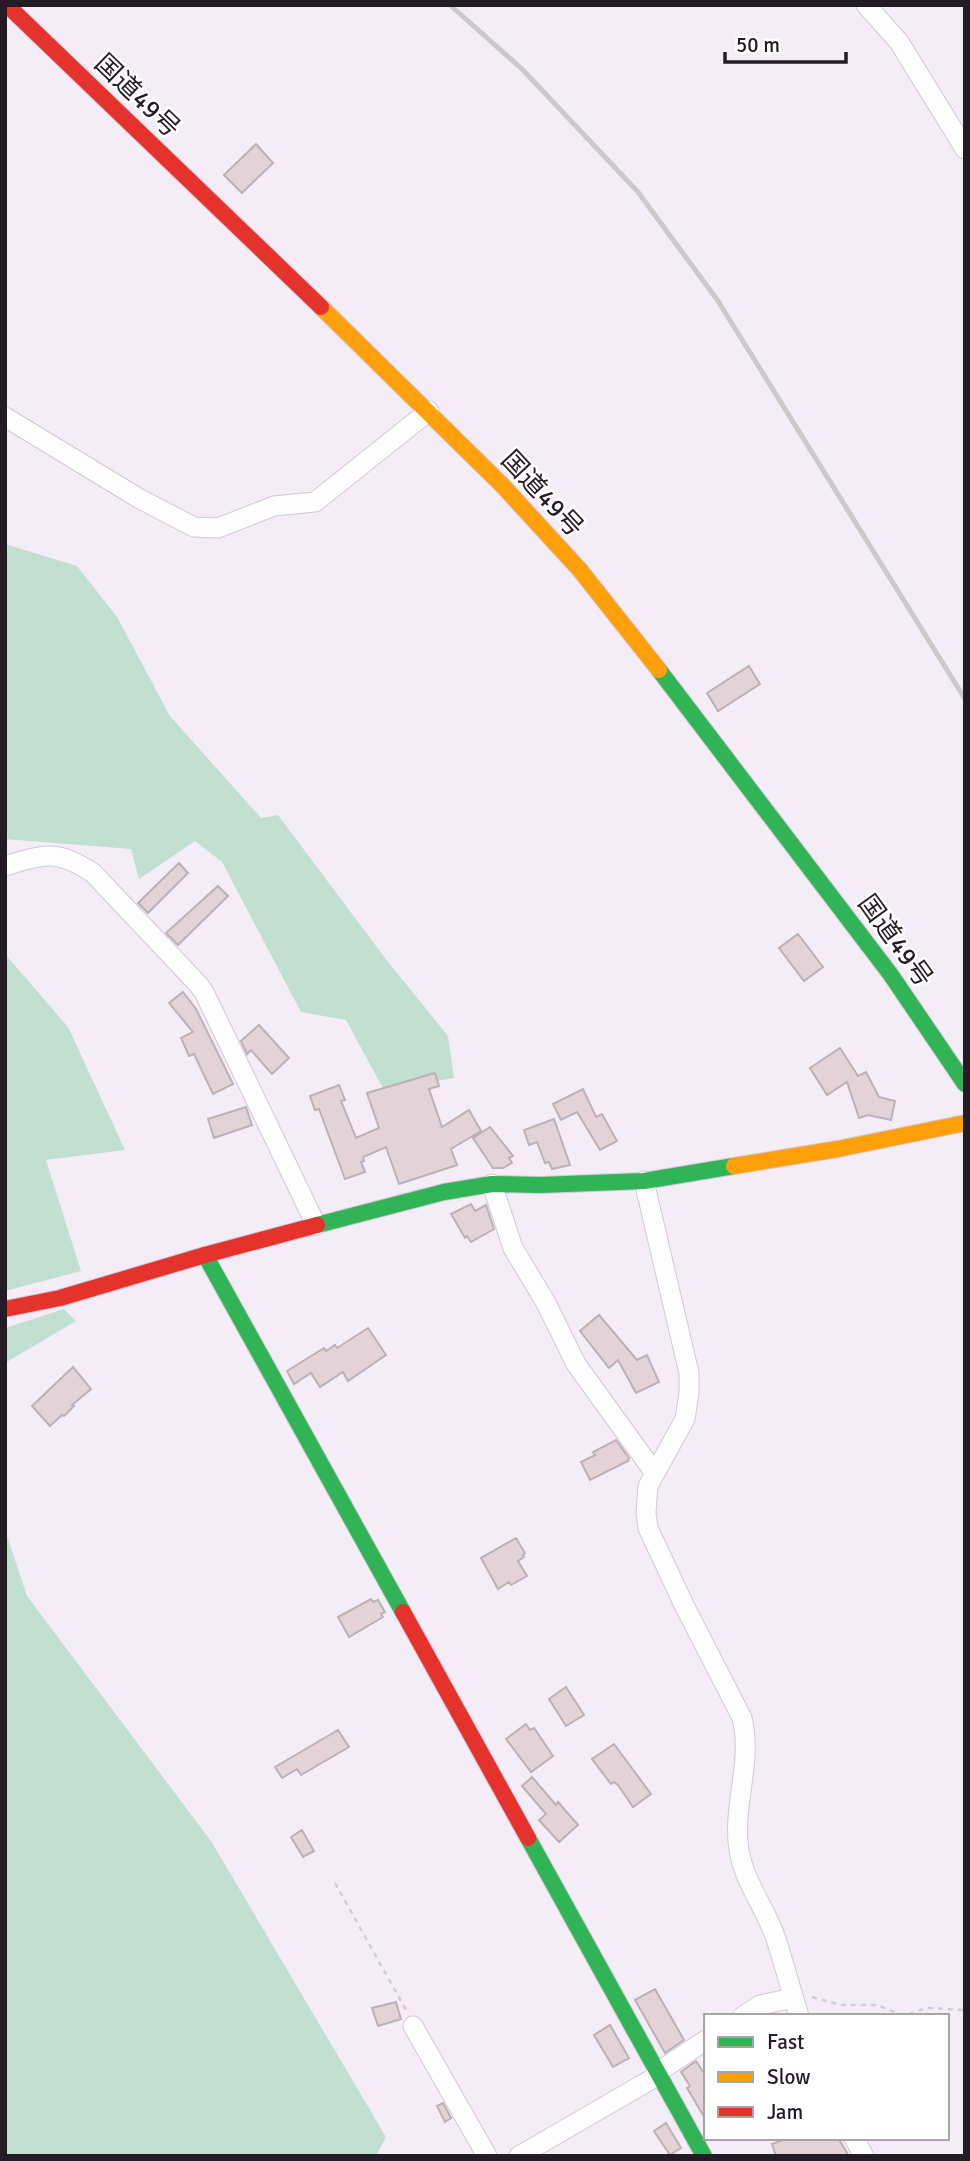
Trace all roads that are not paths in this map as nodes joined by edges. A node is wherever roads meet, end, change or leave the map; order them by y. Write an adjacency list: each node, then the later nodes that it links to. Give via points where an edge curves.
1 (7, 5): 4 (main road, 国道49号)
2 (866, 5): 3 (street, via 900,42)
3 (965, 149)
4 (429, 411): 5 (street, via 314,502 274,506 218,527 194,527 139,499); 7 (main road, 国道49号, via 580,570 891,975)
5 (5, 417)
6 (5, 866): 11 (street, via 40,855 76,862 93,873 197,983)
7 (965, 1084)
8 (965, 1123): 9 (main road)
9 (644, 1181): 10 (main road); 14 (street, via 689,1373 685,1419)
10 (492, 1184): 11 (main road); 14 (street, via 513,1248 576,1364)
11 (316, 1225): 12 (main road)
12 (205, 1255): 13 (main road, via 60,1298); 19 (main road)
13 (5, 1309)
14 (654, 1472): 15 (street, via 646,1497 648,1528 742,1718 747,1748 737,1819 739,1852 776,1938)
15 (796, 2007): 16 (street, via 761,2005)
16 (746, 2014)
17 (413, 2026): 21 (street)
18 (704, 2041): 19 (street)
19 (658, 2072): 22 (street); 23 (main road)
20 (855, 2140): 24 (street)
21 (487, 2156)
22 (519, 2156)
23 (704, 2156)
24 (864, 2156)

